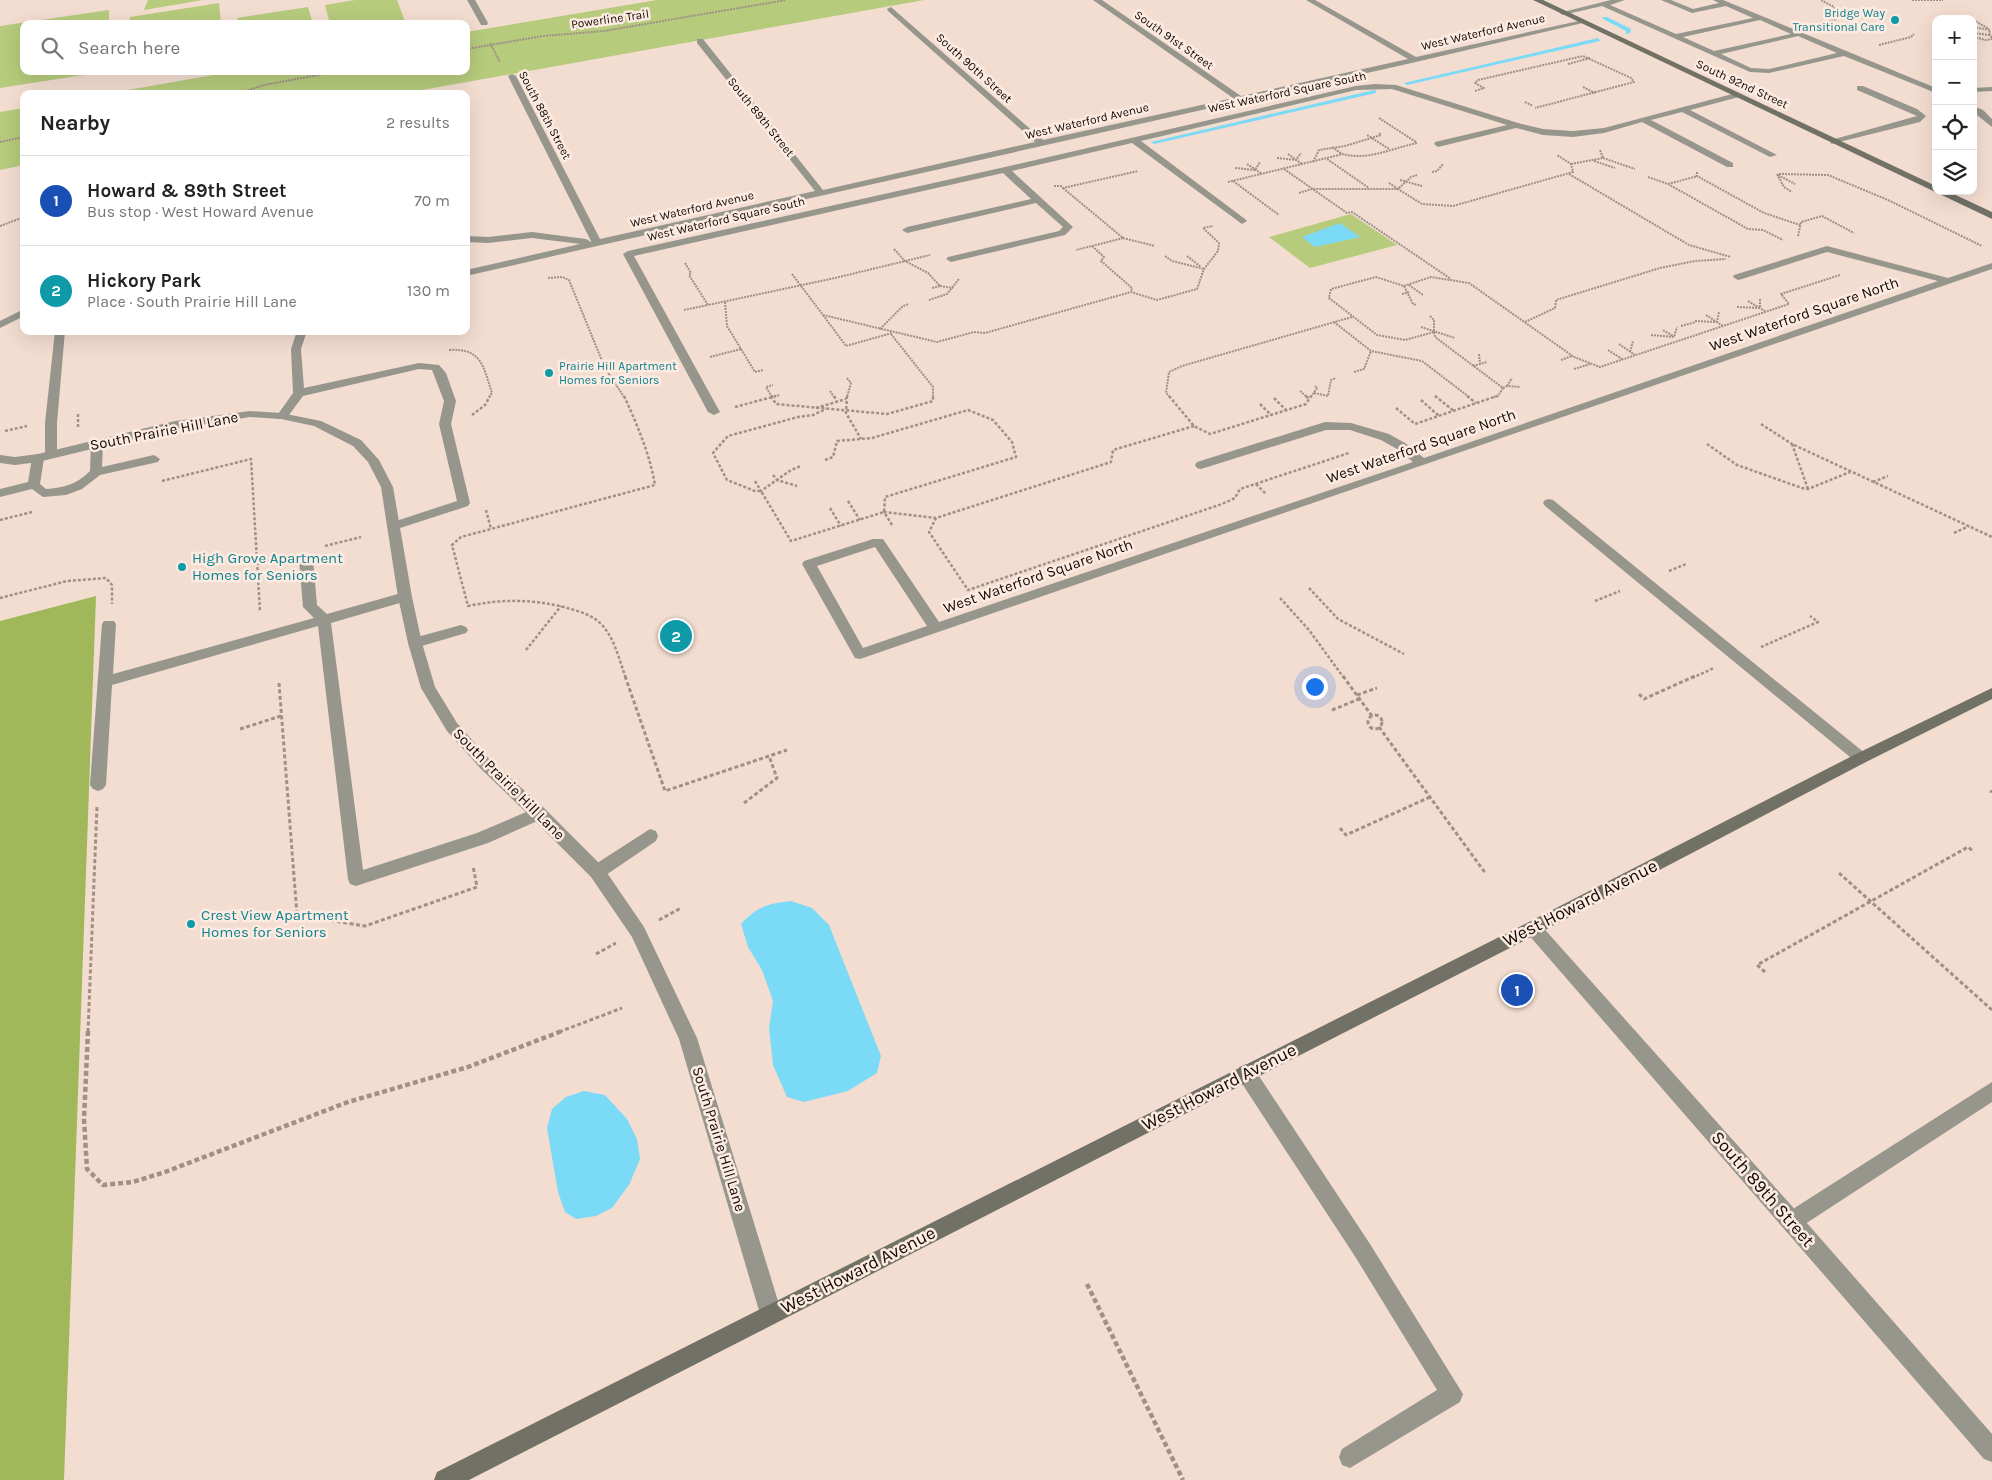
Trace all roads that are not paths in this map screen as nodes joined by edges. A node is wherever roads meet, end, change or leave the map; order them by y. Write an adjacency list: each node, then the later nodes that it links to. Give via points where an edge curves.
1 (471, 0): 14 (street)
2 (1096, 0): 27 (street, South 91st Street)
3 (1310, 0): 20 (street)
4 (1537, 0): 11 (street, South 92nd Street)
5 (1621, 0): 8 (street)
6 (1665, 0): 9 (street, via 1692,11)
7 (1717, 0): 9 (street)
8 (1602, 4): 11 (street); 16 (street)
9 (1727, 4): 12 (street)
10 (890, 9): 35 (street, South 90th Street)
11 (1563, 13): 13 (street, South 92nd Street)
12 (1761, 18): 15 (street); 16 (street)
13 (1583, 22): 20 (street, West Waterford Avenue); 26 (street, South 92nd Street)
14 (484, 24)
15 (1800, 34): 18 (street); 19 (street)
16 (1675, 37): 19 (street)
17 (700, 41): 41 (street, South 89th Street)
18 (1845, 53): 19 (street, via 1760,72 1742,68); 24 (street)
19 (1712, 54)
20 (1416, 60): 27 (street, West Waterford Avenue)
21 (512, 76): 48 (street, South 88th Street)
22 (1860, 88): 34 (street, via 1922,116 1918,120)
23 (1992, 88): 25 (street)
24 (1932, 89)
25 (1977, 90)
26 (1736, 95): 28 (street, West Waterford Square South); 34 (street, South 92nd Street)
27 (1240, 100): 35 (street, West Waterford Avenue)
28 (1682, 109): 30 (street, West Waterford Square South); 37 (street)
29 (1977, 110): 31 (street)
30 (1644, 120): 32 (street, West Waterford Square South, via 1573,134); 38 (street)
31 (1992, 124)
32 (1515, 126): 33 (street, West Waterford Square South, via 1411,92 1375,86); 36 (street)
33 (1134, 140): 39 (street, West Waterford Square South); 45 (street)
34 (1834, 142): 40 (street, South 92nd Street)
35 (1042, 144): 41 (street, West Waterford Avenue)
36 (1438, 144)
37 (1774, 155)
38 (1730, 165)
39 (1005, 170): 43 (street); 59 (street, West Waterford Square South, via 628,254)
40 (1932, 189)
41 (821, 193): 48 (street, West Waterford Avenue)
42 (1946, 195): 44 (street, South 92nd Street)
43 (1038, 200): 46 (street); 49 (street, via 1068,226 1062,232)
44 (1992, 216)
45 (1242, 221)
46 (907, 230)
47 (470, 239): 48 (street, via 532,235)
48 (597, 243): 51 (street, West Waterford Avenue)
49 (951, 260)
50 (1992, 266): 53 (street, West Waterford Square North)
51 (470, 272)
52 (1738, 277): 53 (street, via 1827,249)
53 (1949, 281): 65 (street, West Waterford Square North)
54 (20, 314): 55 (street)
55 (0, 325)
56 (60, 335): 62 (street, via 51,423)
57 (301, 335): 58 (street, via 296,349)
58 (299, 393): 60 (street); 71 (street, via 419,366 436,367 450,401 445,424 464,503)
59 (714, 412)
60 (282, 417): 61 (street, South Prairie Hill Lane, via 250,414 210,419); 71 (street, South Prairie Hill Lane, via 317,423 358,443 373,460 387,488)
61 (93, 444): 62 (street, South Prairie Hill Lane); 67 (street)
62 (44, 456): 63 (street, South Prairie Hill Lane, via 15,461); 68 (street)
63 (0, 459)
64 (154, 459): 67 (street)
65 (1422, 463): 66 (street, via 1385,437 1351,427 1325,426); 76 (street, West Waterford Square North)
66 (1201, 465)
67 (96, 472): 68 (street, via 85,484 66,492 43,493)
68 (34, 485): 69 (street)
69 (0, 493)
70 (1549, 503): 81 (street)
71 (394, 526): 73 (street, South Prairie Hill Lane)
72 (306, 560): 74 (street, via 310,607)
73 (405, 597): 74 (street); 78 (street, South Prairie Hill Lane)
74 (324, 619): 79 (street); 83 (street, via 356,879 482,838)
75 (109, 624): 79 (street)
76 (936, 628): 76 (street, West Waterford Square North, via 878,542 809,564 860,654)
77 (460, 630): 78 (street)
78 (415, 643): 83 (street, South Prairie Hill Lane, via 428,688 452,727 486,765)
79 (106, 681): 82 (street)
80 (1992, 692): 81 (street, West Howard Avenue)
81 (1861, 758): 86 (street, West Howard Avenue)
82 (98, 785)
83 (538, 813): 85 (street, South Prairie Hill Lane)
84 (650, 836): 85 (street)
85 (597, 872): 90 (street, South Prairie Hill Lane, via 638,932 688,1038)
86 (1533, 928): 87 (street, West Howard Avenue); 89 (street, South 89th Street)
87 (1246, 1073): 90 (street, West Howard Avenue); 92 (street, via 1452,1394)
88 (1992, 1091): 89 (street)
89 (1792, 1221): 91 (street, South 89th Street)
90 (772, 1314): 93 (street, West Howard Avenue)
91 (1992, 1451)
92 (1350, 1457)
93 (453, 1478)

